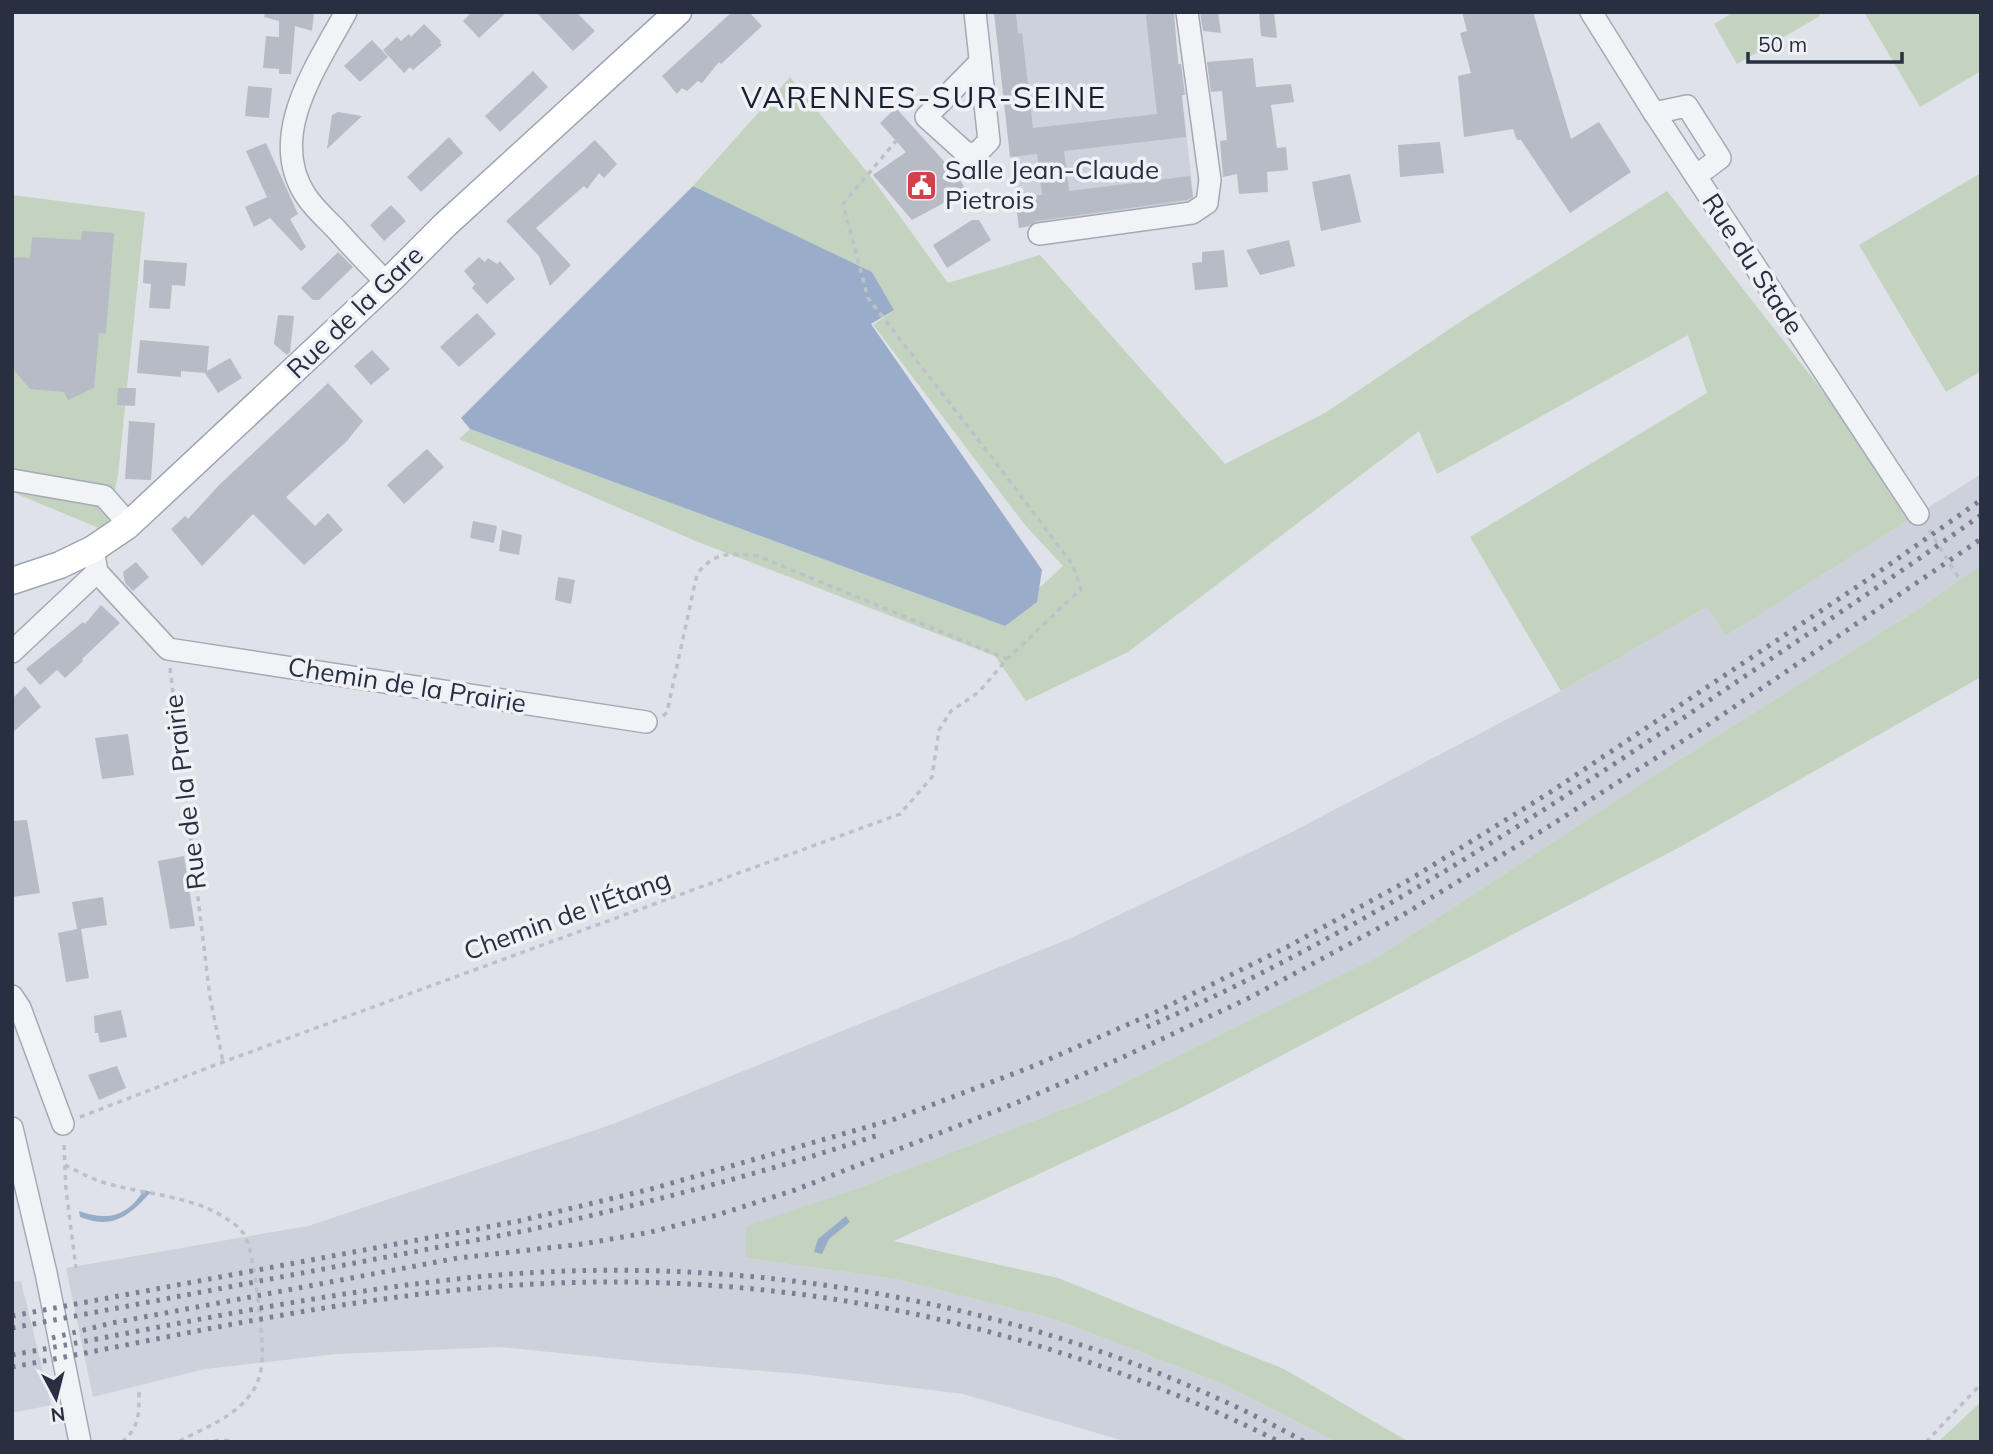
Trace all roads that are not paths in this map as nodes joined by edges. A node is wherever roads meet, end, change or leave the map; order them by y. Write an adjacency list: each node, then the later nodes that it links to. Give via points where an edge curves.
1 (346, 12): 10 (street, via 309,79 293,123 294,170 306,196)
2 (678, 12): 10 (main road, Rue de la Gare)
3 (975, 12): 6 (street)
4 (1188, 12): 9 (street, via 1210,180 1207,203 1192,213)
5 (1591, 12): 7 (street, Rue du Stade)
6 (979, 63)
7 (1654, 113): 8 (street, Rue du Stade); 8 (street, via 1687,106 1720,158)
8 (1696, 176): 12 (street, Rue du Stade)
9 (1039, 234)
10 (387, 283): 13 (main road, Rue de la Gare)
11 (12, 480): 13 (street, via 104,496)
12 (1918, 513)
13 (127, 526): 14 (main road, Rue de la Gare)
14 (95, 560): 15 (main road, Rue de la Gare, via 60,565); 16 (street); 17 (street, Chemin de la Prairie, via 168,649)
15 (12, 581)
16 (12, 652)
17 (646, 722)
18 (12, 996): 19 (street)
19 (63, 1124)
20 (12, 1128): 21 (street, via 47,1273)
21 (80, 1442)

